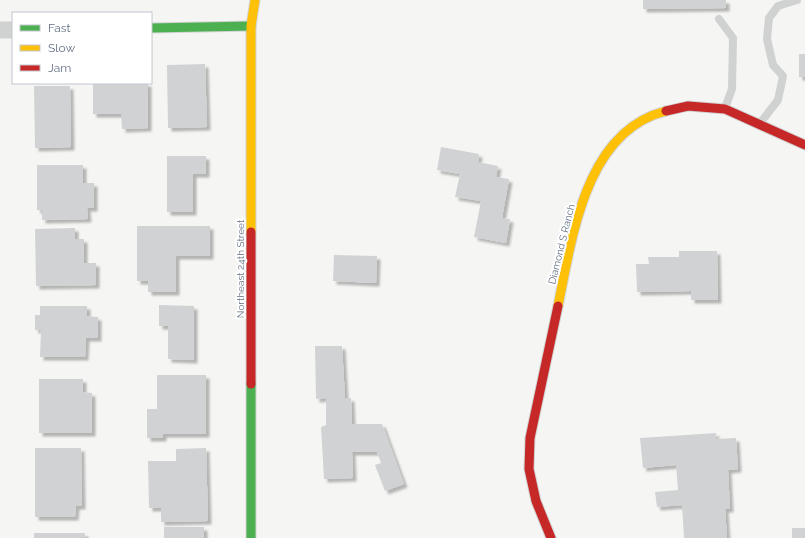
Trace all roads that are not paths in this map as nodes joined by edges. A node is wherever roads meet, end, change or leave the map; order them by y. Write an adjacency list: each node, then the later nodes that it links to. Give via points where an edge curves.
1 (255, 0): 5 (street, Northeast 24th Street)
2 (797, 0): 3 (lane)
3 (778, 3): 10 (lane, via 769,18 768,39 773,65 783,76 778,100)
4 (719, 19): 9 (lane, via 733,38 732,89)
5 (251, 26): 6 (street); 12 (street, Northeast 24th Street)
6 (152, 28)
7 (0, 30): 8 (street)
8 (12, 30)
9 (725, 109): 10 (street, Diamond S Ranch); 13 (street, Diamond S Ranch, via 688,106 655,114 634,124 610,149 589,182 573,234 530,438 529,469 536,501)
10 (760, 123): 11 (street, Diamond S Ranch)
11 (805, 145)
12 (251, 538)
13 (551, 538)

